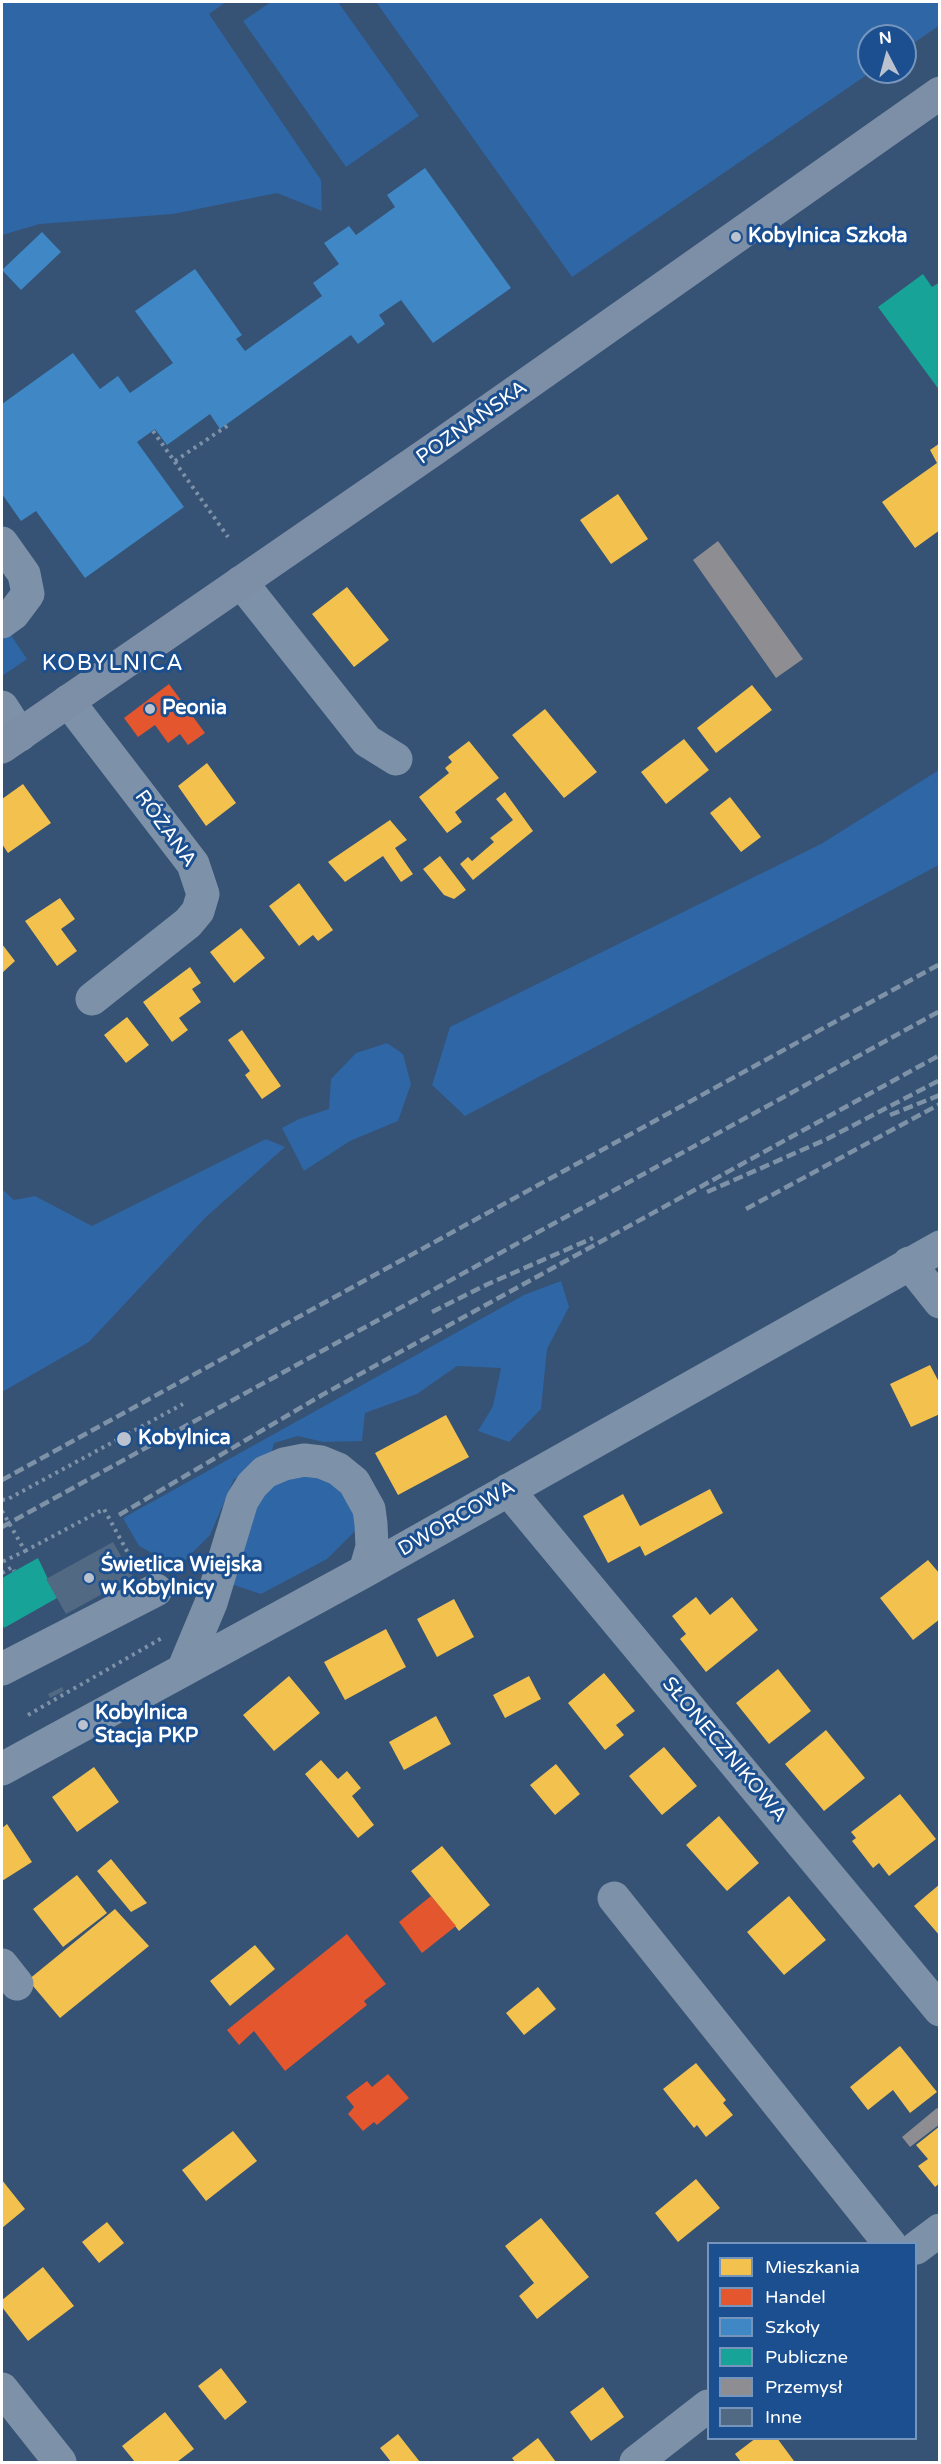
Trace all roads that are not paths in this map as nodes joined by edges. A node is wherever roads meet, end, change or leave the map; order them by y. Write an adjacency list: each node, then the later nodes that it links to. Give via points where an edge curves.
1 (939, 93): 3 (main road, POZNAŃSKA)
2 (2, 543): 4 (street, via 24,574 28,594)
3 (242, 582): 5 (main road, POZNAŃSKA); 8 (street, via 367,741)
4 (2, 622)
5 (68, 701): 7 (main road, POZNAŃSKA); 9 (street, RÓŻANA, via 193,864 203,894 198,911 188,923)
6 (2, 707): 7 (street)
7 (11, 741)
8 (396, 759)
9 (92, 999)
10 (939, 1247): 11 (street, DWORCOWA)
11 (909, 1263): 12 (street); 13 (street, DWORCOWA)
12 (939, 1302)
13 (508, 1490): 14 (street, DWORCOWA); 20 (street, SŁONECZNIKOWA)
14 (365, 1571): 17 (street, DWORCOWA); 17 (street, via 372,1547 369,1509 354,1482 338,1469 304,1460 265,1472 242,1501 211,1603)
15 (153, 1592): 16 (street)
16 (2, 1669)
17 (183, 1670): 18 (street, DWORCOWA)
18 (2, 1769)
19 (614, 1898): 22 (street)
20 (939, 2010)
21 (939, 2230): 23 (street)
22 (888, 2242)
23 (917, 2246)
24 (2, 2389): 26 (street)
25 (707, 2407): 27 (street)
26 (60, 2463)
27 (636, 2463)

